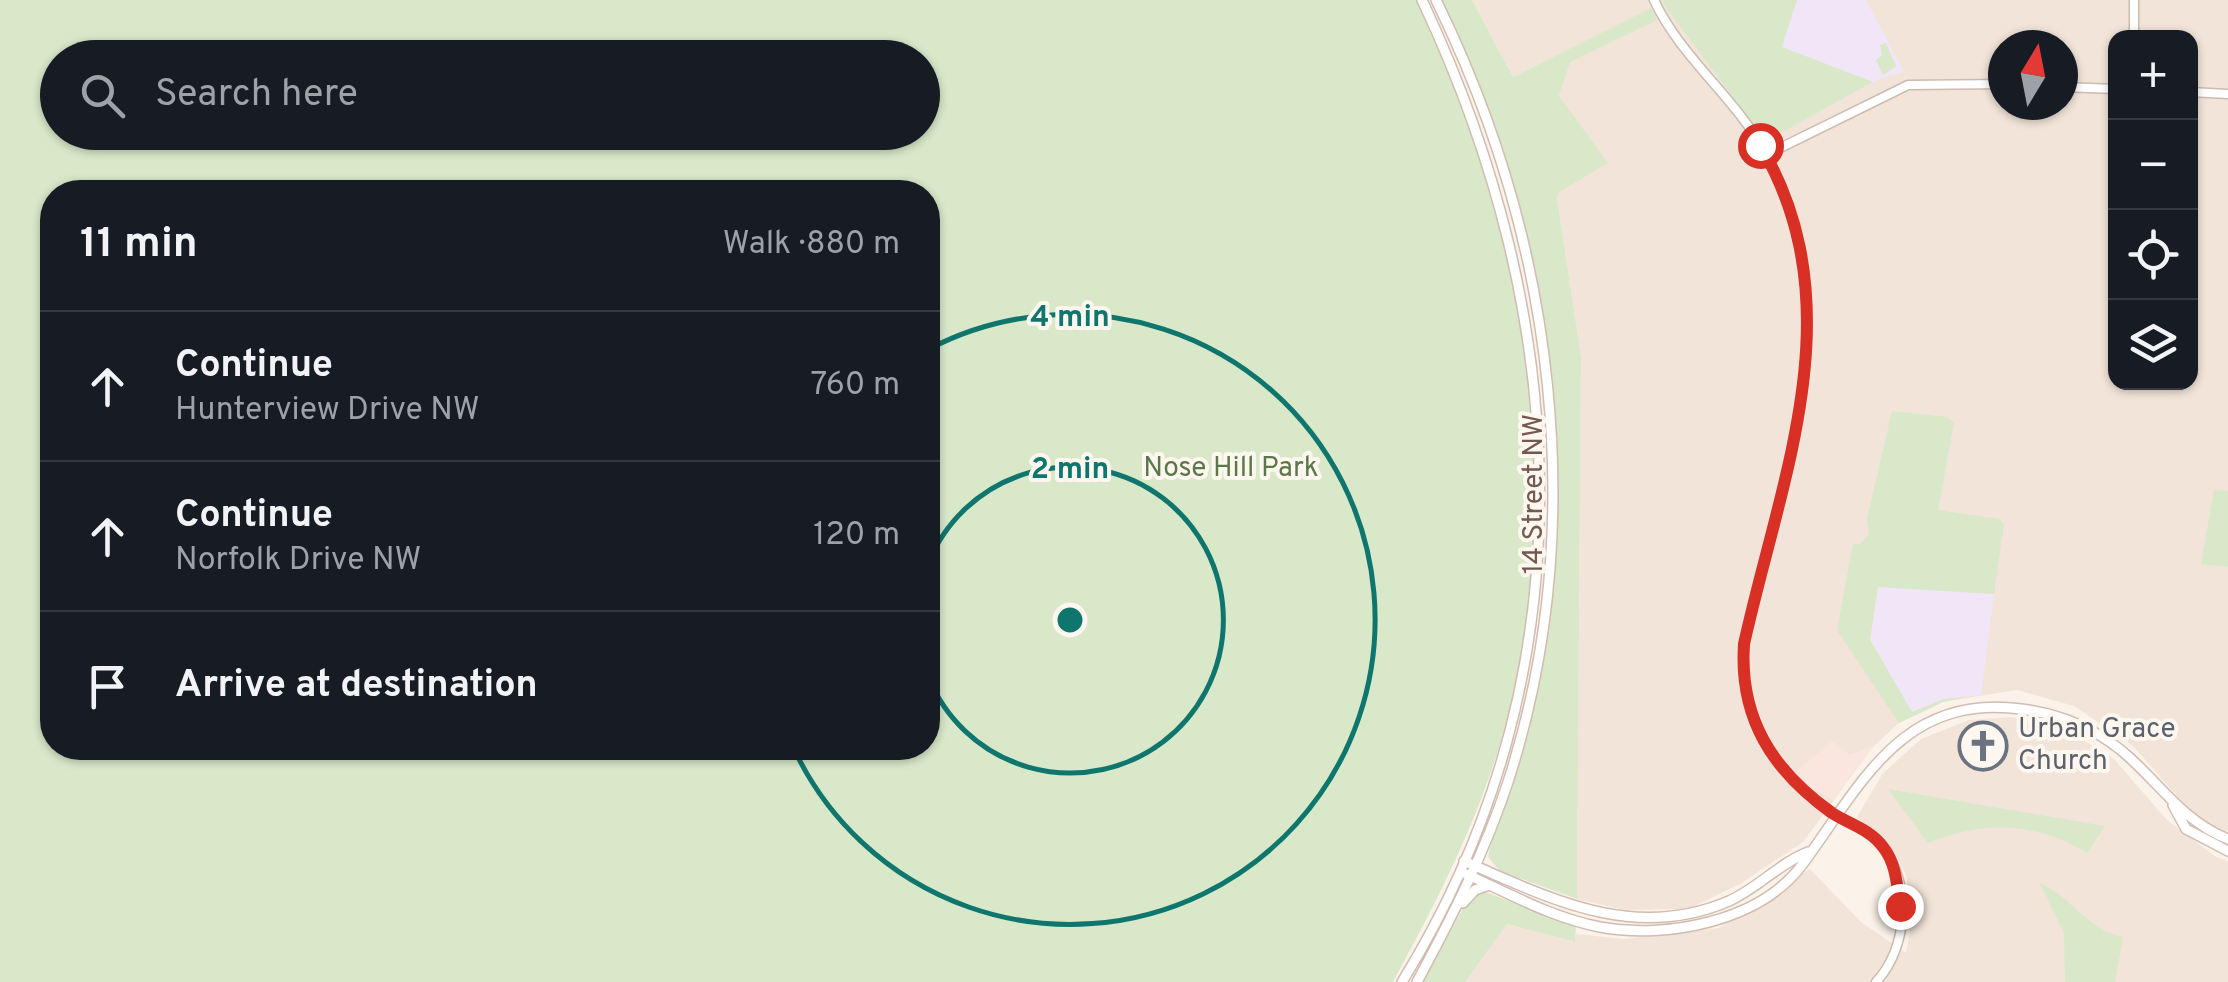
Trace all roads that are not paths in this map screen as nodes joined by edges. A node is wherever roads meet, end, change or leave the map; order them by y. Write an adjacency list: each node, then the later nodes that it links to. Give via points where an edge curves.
1 (1422, 0): 18 (main road, 14 Street NW, via 1499,194 1529,336 1539,441 1539,538 1526,652 1508,734)
2 (1436, 0): 15 (main road, 14 Street NW, via 1510,187 1550,403 1553,499 1540,650 1521,737)
3 (1654, 0): 11 (street)
4 (2134, 0): 5 (street)
5 (2134, 30)
6 (1988, 84): 11 (street, via 1908,85)
7 (2078, 88): 8 (street)
8 (2108, 89)
9 (2198, 92): 10 (street)
10 (2228, 94)
11 (1766, 154): 13 (street, via 1804,254 1810,342 1744,644 1742,680 1767,750 1787,776)
12 (2172, 805): 13 (main road, via 2130,758 2094,732 2052,715 1996,707 1945,716 1899,740 1867,771); 14 (main road); 16 (main road, via 2186,829)
13 (1837, 816): 17 (main road); 25 (street, via 1872,835 1893,866 1902,940)
14 (2228, 839)
15 (1484, 849): 19 (main road, 14 Street NW); 20 (main road, via 1488,866)
16 (2228, 851)
17 (1808, 852): 20 (main road, via 1735,898 1663,918 1598,914); 21 (main road, via 1758,900 1674,929 1587,924)
18 (1462, 866): 19 (main road); 23 (main road, 14 Street NW)
19 (1474, 872): 20 (main road); 21 (main road); 22 (main road, 14 Street NW)
20 (1510, 881)
21 (1489, 886): 22 (main road, via 1466,899)
22 (1443, 934): 24 (main road, 14 Street NW)
23 (1402, 982)
24 (1417, 982)
25 (1876, 982)

